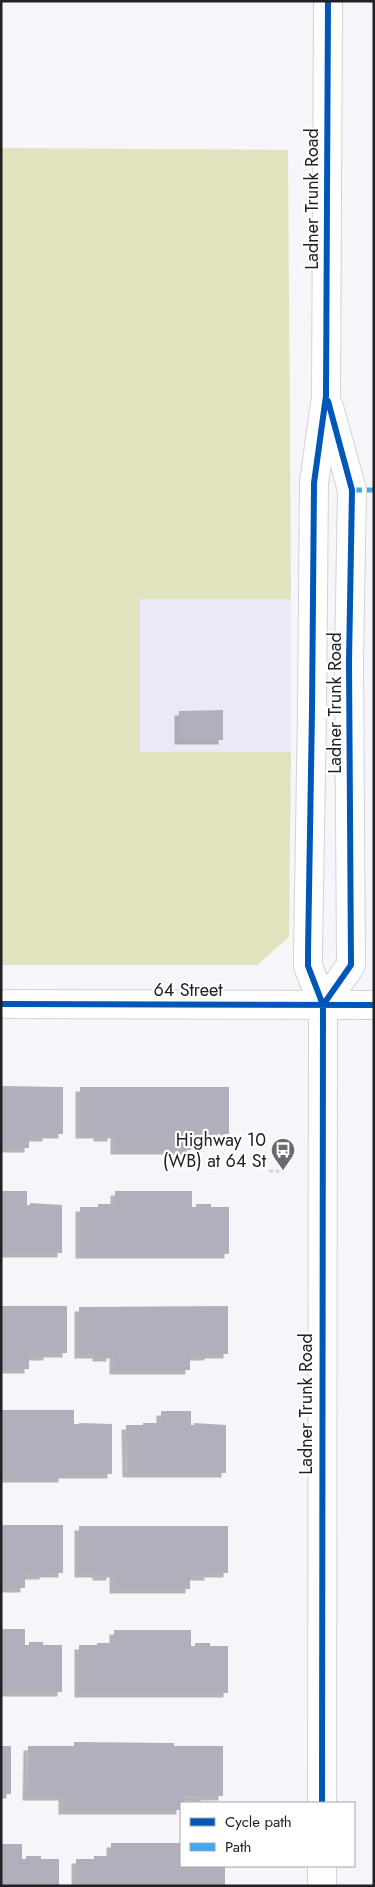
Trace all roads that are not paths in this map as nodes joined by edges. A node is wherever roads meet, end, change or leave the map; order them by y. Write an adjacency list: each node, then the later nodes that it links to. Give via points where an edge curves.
1 (328, 1): 2 (main road, Ladner Trunk Road)
2 (326, 396): 4 (main road, Ladner Trunk Road, via 314,483 308,952 308,966); 4 (main road, Ladner Trunk Road, via 352,490 349,662 351,965)
3 (1, 1004): 4 (main road, 64 Street)
4 (323, 1005): 5 (main road, 64 Street); 6 (main road, Ladner Trunk Road)
5 (374, 1005)
6 (322, 1802)
7 (322, 1867): 8 (main road)
8 (322, 1886)

